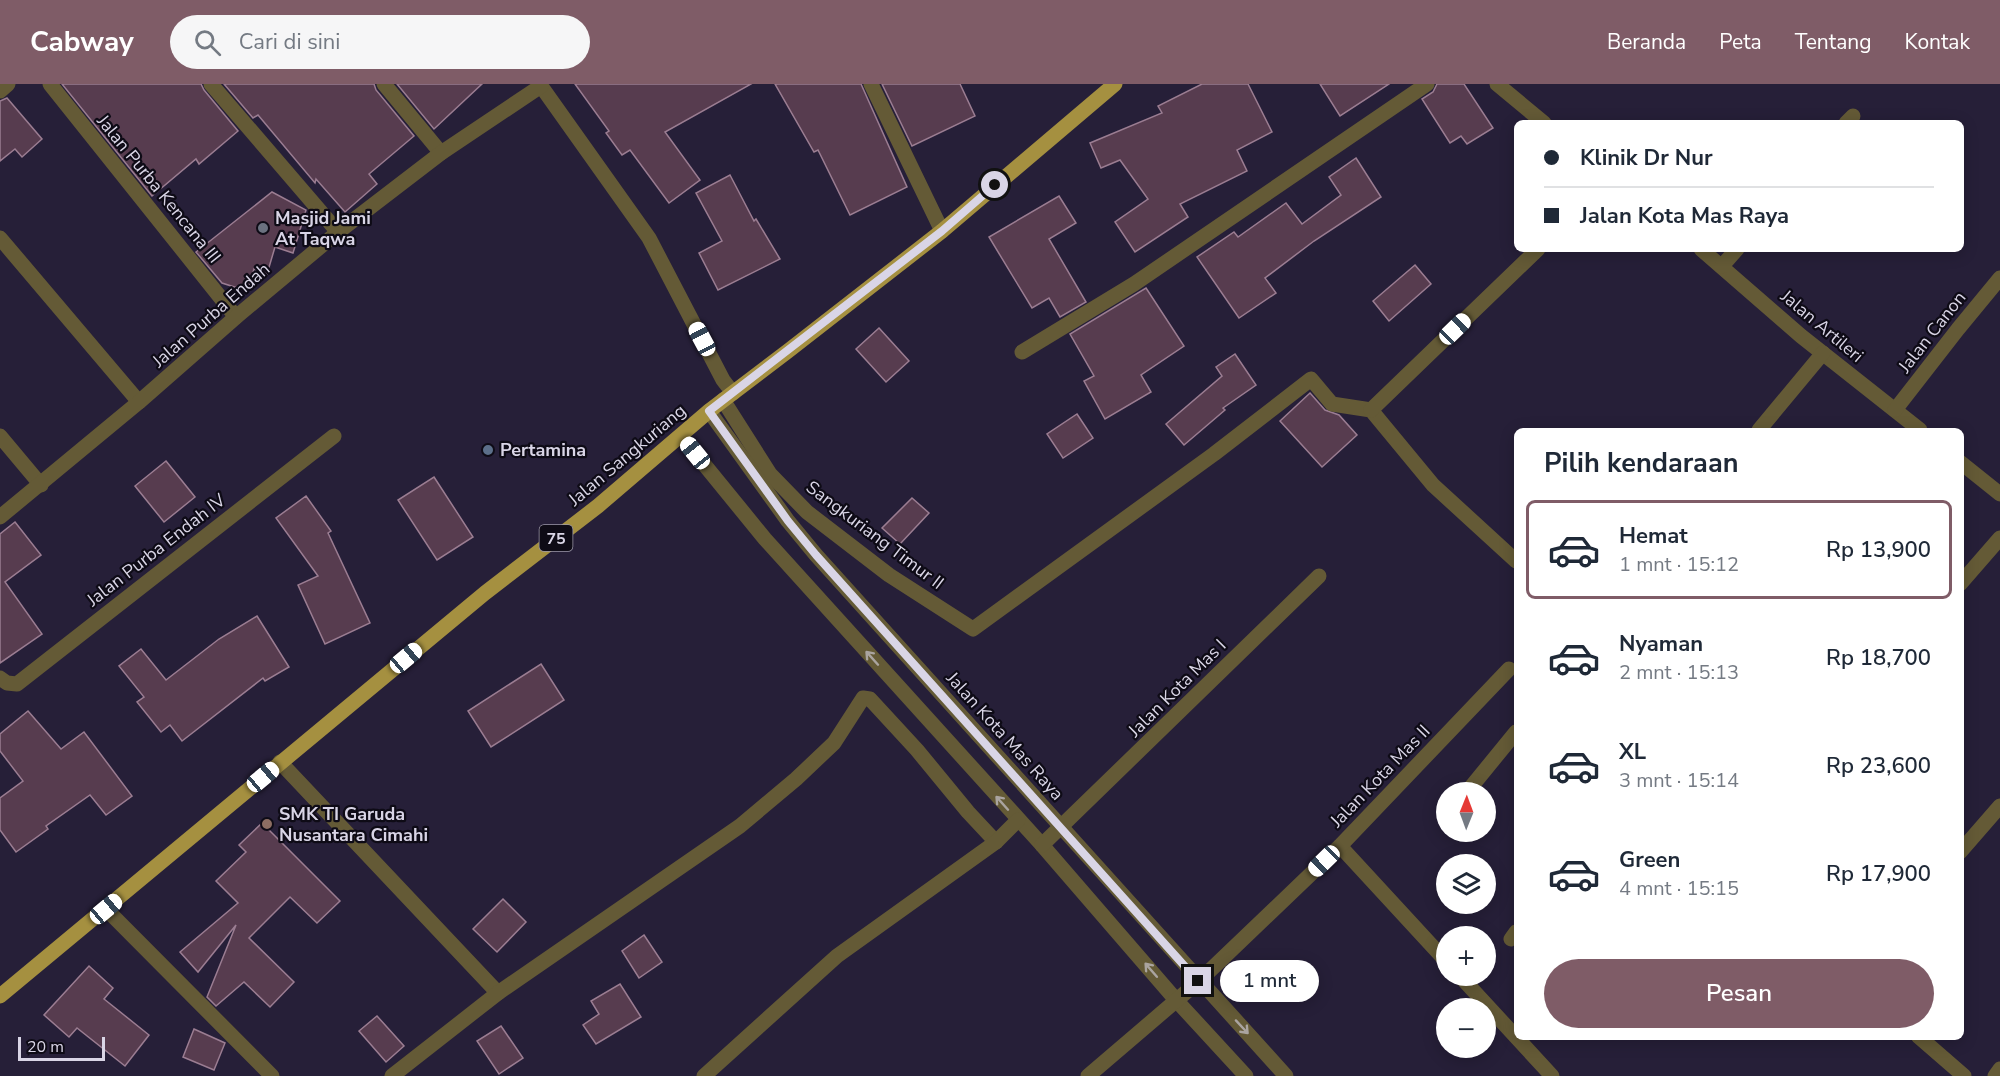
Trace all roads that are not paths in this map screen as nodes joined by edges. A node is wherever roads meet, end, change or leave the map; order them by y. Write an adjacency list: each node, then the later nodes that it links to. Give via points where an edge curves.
1 (8, 84): 10 (street)
2 (50, 84): 21 (street, Jalan Purba Kencana III)
3 (211, 84): 14 (street)
4 (384, 84): 12 (street)
5 (871, 84): 13 (street)
6 (1115, 84): 13 (main road, Jalan Sangkuriang / 75)
7 (1427, 84): 22 (street, via 1134,284)
8 (1497, 84): 11 (street)
9 (541, 85): 12 (street, Jalan Purba Endah); 24 (street, Sangkuriang Timur II, via 648,238 723,380)
10 (0, 91)
11 (1540, 120)
12 (441, 153): 14 (street, Jalan Purba Endah)
13 (942, 231): 24 (main road, Jalan Sangkuriang / 75)
14 (338, 232): 21 (street, Jalan Purba Endah)
15 (0, 238): 25 (street)
16 (1535, 252): 26 (street)
17 (1705, 252): 19 (street, Jalan Artileri)
18 (1734, 252): 19 (street)
19 (1722, 266): 23 (street, Jalan Artileri)
20 (2000, 278): 28 (street, Jalan Canon)
21 (236, 318): 25 (street, Jalan Purba Endah)
22 (1022, 352)
23 (1823, 353): 28 (street, Jalan Artileri); 29 (street)
24 (728, 397): 26 (street, Sangkuriang Timur II, via 770,474 807,512 889,575 973,629 1311,379 1332,404); 27 (main road, Jalan Sangkuriang / 75)
25 (139, 402): 35 (street, Jalan Purba Endah)
26 (1371, 410): 40 (street, via 1433,485)
27 (709, 411): 33 (main road, Jalan Sangkuriang / 75); 39 (street, Jalan Kota Mas Raya)
28 (1895, 411): 30 (street, Jalan Artileri)
29 (1761, 428)
30 (1916, 428)
31 (0, 436): 35 (street)
32 (334, 436): 45 (street, Jalan Purba Endah IV, via 17,684)
33 (681, 436): 41 (street); 47 (main road, Jalan Sangkuriang / 75)
34 (1964, 465): 36 (street)
35 (41, 485): 37 (street, Jalan Purba Endah)
36 (2000, 494)
37 (0, 517)
38 (2000, 538): 43 (street)
39 (816, 555): 41 (street); 51 (street, Jalan Kota Mas Raya)
40 (1514, 559)
41 (794, 571): 50 (street, one-way to 41)
42 (1318, 576): 51 (street, Jalan Kota Mas I)
43 (1964, 579)
44 (1509, 669): 54 (street, Jalan Kota Mas II)
45 (0, 678)
46 (1514, 734): 48 (street)
47 (280, 762): 56 (main road, Jalan Sangkuriang / 75); 61 (street)
48 (1475, 782)
49 (2000, 806): 55 (street)
50 (1018, 820): 52 (street); 53 (street)
51 (1062, 828): 53 (street, Jalan Kota Mas I); 58 (street, Jalan Kota Mas Raya)
52 (996, 842): 61 (street, via 870,699 863,698 834,743 740,825); 69 (street, via 837,956)
53 (1042, 845): 62 (street, one-way to 53)
54 (1340, 846): 57 (street); 58 (street, Jalan Kota Mas II)
55 (1964, 847)
56 (106, 909): 60 (main road, Jalan Sangkuriang / 75); 67 (street)
57 (1436, 950)
58 (1198, 981): 62 (street, Jalan Kota Mas II); 72 (street, Jalan Kota Mas Raya, one-way to 72)
59 (1469, 986): 63 (street)
60 (1, 992)
61 (498, 993): 68 (street)
62 (1176, 1000): 70 (street, Jalan Kota Mas II); 71 (street)
63 (1514, 1035)
64 (1519, 1040): 73 (street)
65 (1923, 1040): 74 (street)
66 (2000, 1069): 75 (street)
67 (272, 1076)
68 (392, 1076)
69 (705, 1076)
70 (1088, 1076)
71 (1246, 1076)
72 (1286, 1076)
73 (1552, 1076)
74 (1964, 1076)
75 (1995, 1076)

